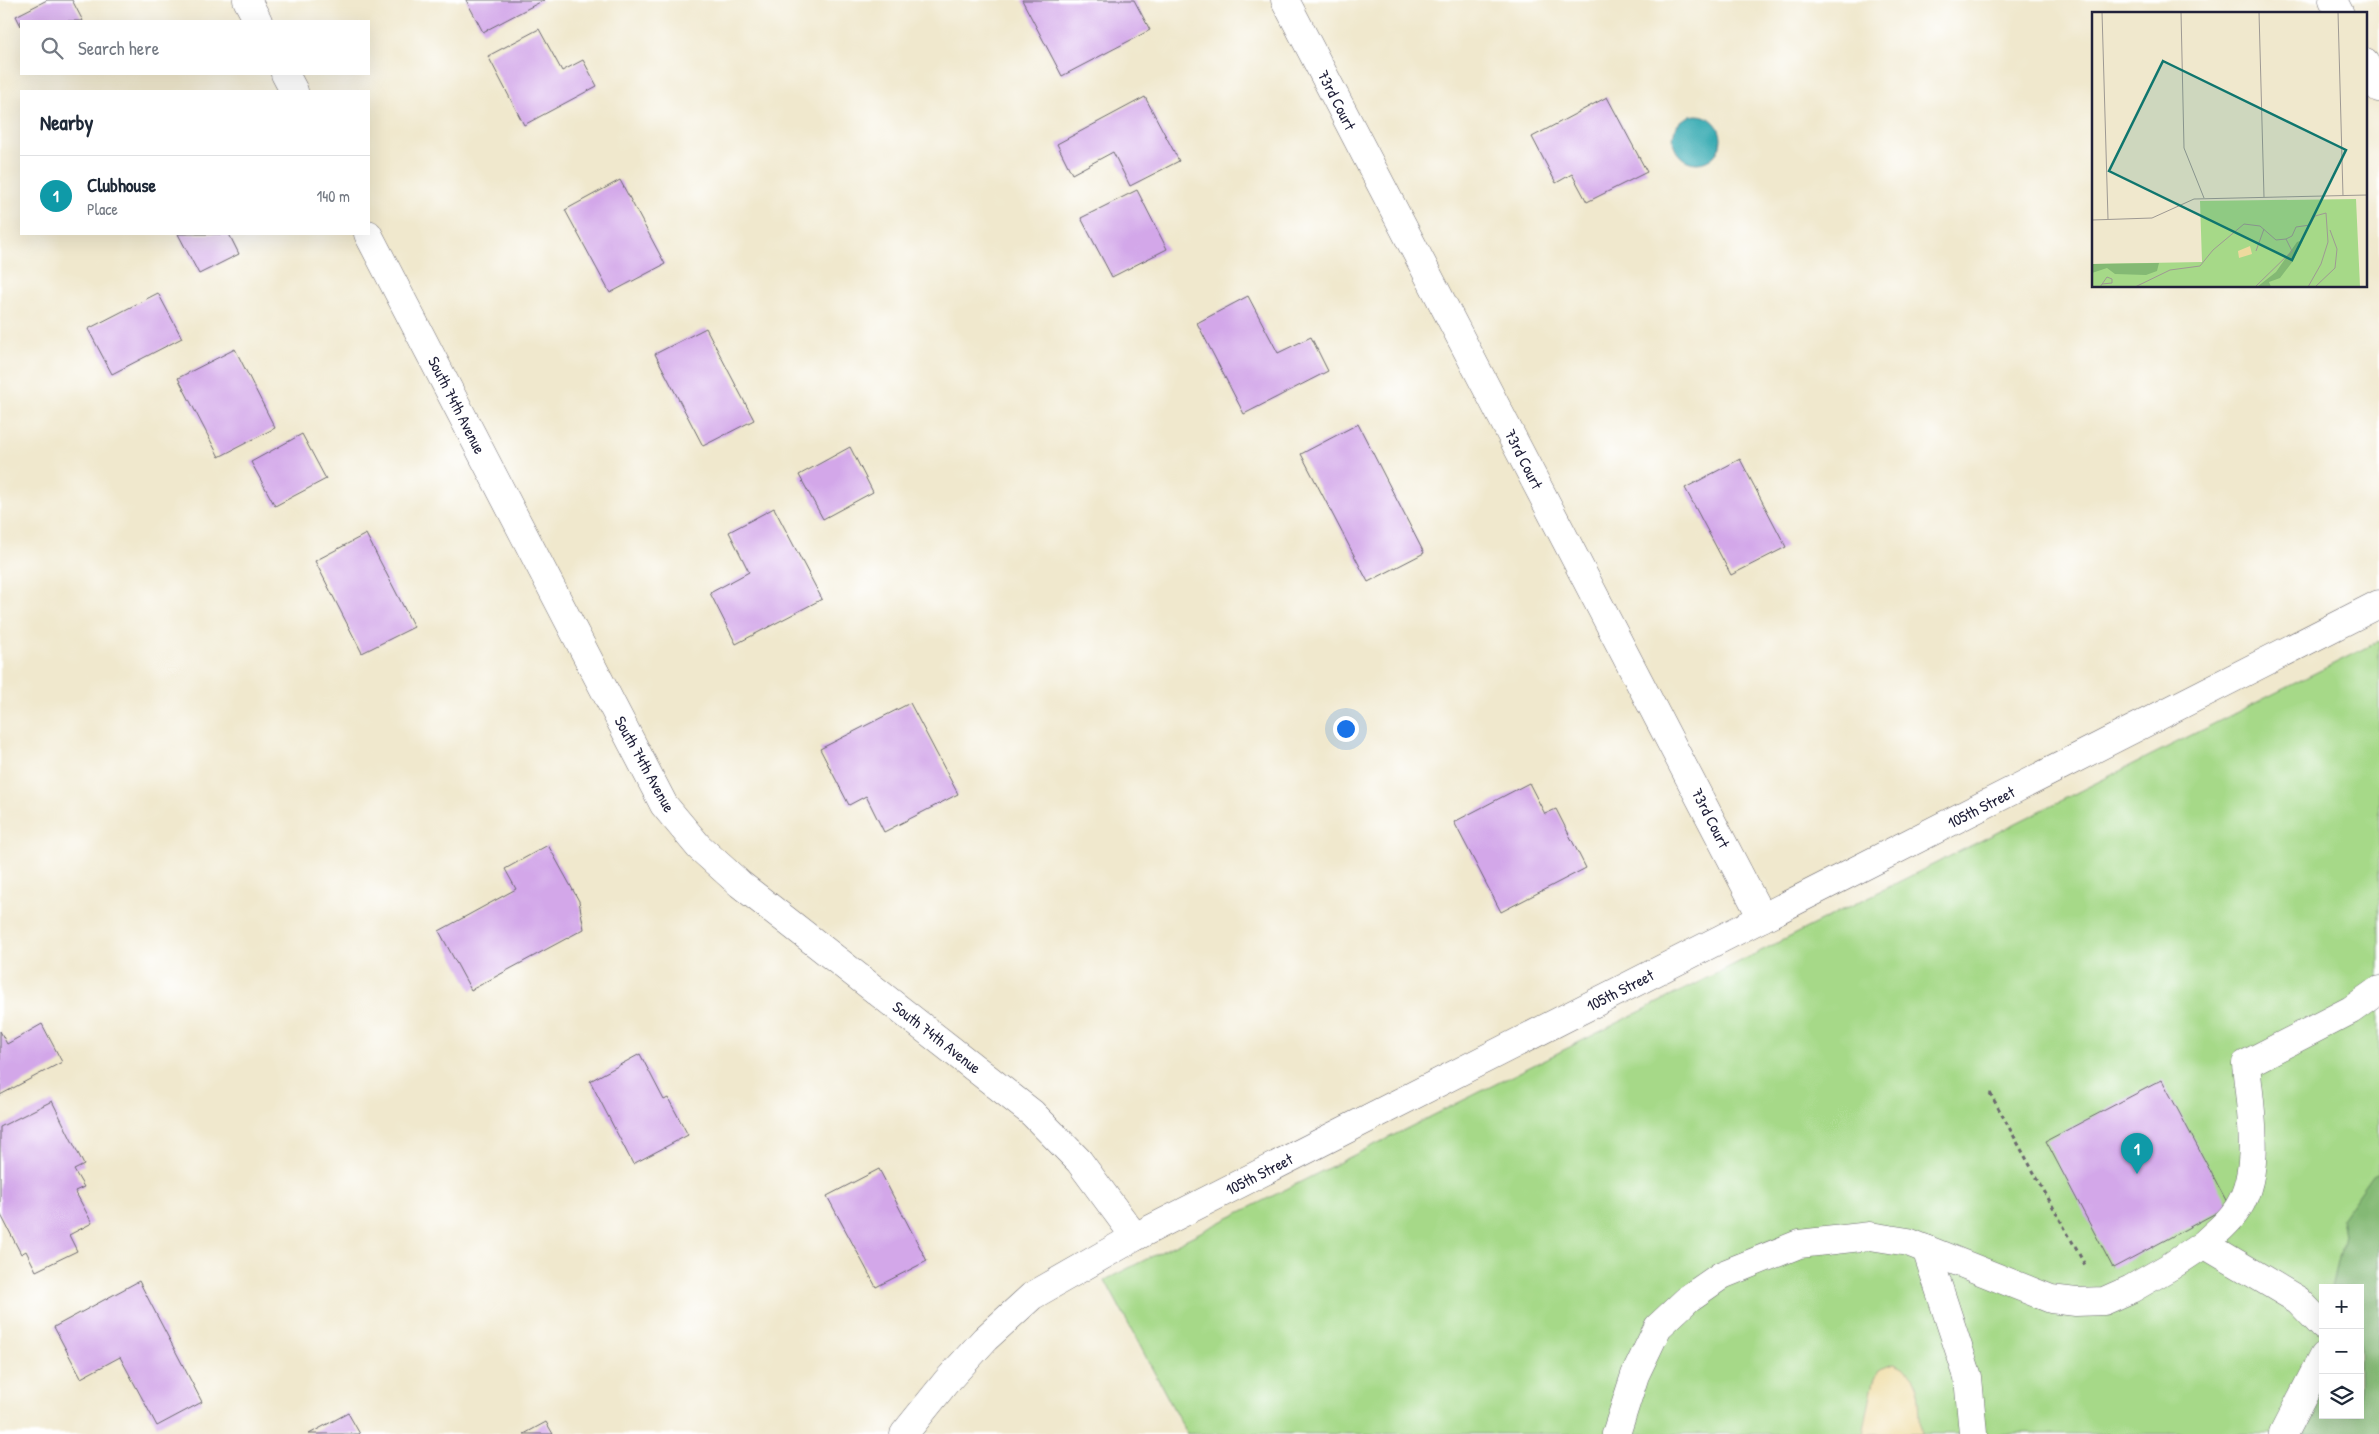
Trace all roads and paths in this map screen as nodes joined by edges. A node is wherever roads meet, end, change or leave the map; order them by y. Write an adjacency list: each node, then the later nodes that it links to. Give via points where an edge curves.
1 (247, 0): 5 (street)
2 (1286, 0): 12 (street, 73rd Court)
3 (2333, 0): 4 (street)
4 (2339, 12)
5 (257, 20)
6 (2366, 64): 8 (street)
7 (286, 75): 9 (street)
8 (2379, 88)
9 (293, 90)
10 (369, 235): 15 (street, South 74th Avenue, via 664,805 699,848 740,884 1032,1113 1079,1161)
11 (2379, 604): 12 (street, 105th Street)
12 (1762, 918): 15 (street, 105th Street)
13 (2379, 990): 16 (street, via 2351,1010 2246,1064 2252,1134 2251,1180 2235,1214)
14 (1990, 1093): 18 (path)
15 (1134, 1237): 21 (street, 105th Street, via 1032,1296 985,1339)
16 (2204, 1244): 18 (street, via 2131,1289); 19 (street, via 2298,1300)
17 (1926, 1249): 18 (street, via 2051,1299 2076,1302); 22 (street, via 1908,1242 1870,1236 1814,1242 1799,1244 1722,1275 1689,1298 1658,1327 1635,1375); 23 (street, via 1968,1377)
18 (2104, 1300)
19 (2319, 1322)
20 (2319, 1364): 24 (street)
21 (904, 1434)
22 (1616, 1434)
23 (1973, 1434)
24 (2283, 1434)

